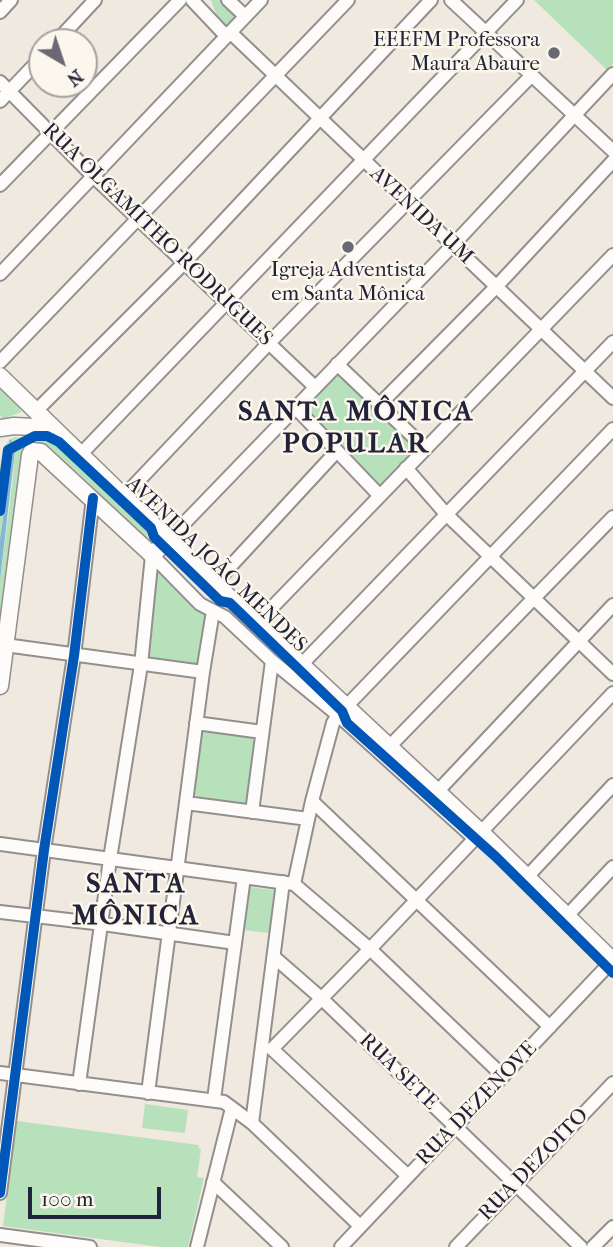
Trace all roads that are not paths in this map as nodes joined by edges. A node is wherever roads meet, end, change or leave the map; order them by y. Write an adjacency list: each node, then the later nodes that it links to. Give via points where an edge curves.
1 (11, 0): 11 (street)
2 (95, 0): 13 (street)
3 (180, 0): 24 (street)
4 (192, 0): 15 (street, AVENIDA UM)
5 (228, 0): 12 (street)
6 (261, 0): 12 (street)
7 (348, 0): 19 (street)
8 (431, 0): 23 (street)
9 (451, 0): 14 (street)
10 (517, 0): 14 (street)
11 (0, 12)
12 (245, 16): 15 (street)
13 (69, 28)
14 (487, 32): 18 (street); 27 (street)
15 (228, 34): 19 (street, AVENIDA UM); 28 (street)
16 (28, 68): 20 (street)
17 (613, 74): 22 (street)
18 (532, 75): 22 (street); 30 (street)
19 (275, 78): 23 (street, AVENIDA UM); 31 (street)
20 (5, 86): 21 (street); 24 (street, RUA OLGAMITHO RODRIGUES)
21 (0, 101)
22 (575, 115): 25 (street); 32 (street)
23 (319, 120): 27 (street, AVENIDA UM); 34 (street)
24 (51, 134): 28 (street, RUA OLGAMITHO RODRIGUES); 29 (street)
25 (613, 151)
26 (613, 161): 37 (street)
27 (363, 162): 30 (street, AVENIDA UM); 38 (street)
28 (93, 176): 31 (street, RUA OLGAMITHO RODRIGUES); 36 (street)
29 (0, 185)
30 (407, 202): 32 (street, AVENIDA UM); 41 (street)
31 (139, 218): 34 (street, RUA OLGAMITHO RODRIGUES); 42 (street)
32 (453, 245): 37 (street, AVENIDA UM); 43 (street)
33 (613, 255): 35 (street)
34 (185, 262): 38 (street, RUA OLGAMITHO RODRIGUES); 48 (street)
35 (608, 270): 39 (street)
36 (0, 274)
37 (496, 287): 39 (street, AVENIDA UM); 49 (street)
38 (226, 303): 41 (street, RUA OLGAMITHO RODRIGUES); 56 (street)
39 (541, 330): 44 (street, AVENIDA UM); 54 (street)
40 (613, 342): 44 (street)
41 (269, 343): 46 (street, RUA OLGAMITHO RODRIGUES); 59 (street)
42 (0, 362)
43 (337, 364): 46 (street); 49 (street)
44 (585, 372): 47 (street, AVENIDA UM); 61 (street)
45 (0, 376): 48 (main road, AVENIDA JOÃO MENDES)
46 (315, 387): 50 (street)
47 (613, 398)
48 (32, 406): 52 (main road, via 26,418); 53 (main road, AVENIDA JOÃO MENDES)
49 (378, 406): 54 (street)
50 (295, 407): 55 (street); 63 (street)
51 (613, 429): 65 (street)
52 (5, 430): 53 (main road, via 43,429)
53 (66, 439): 56 (main road, AVENIDA JOÃO MENDES)
54 (425, 448): 57 (street)
55 (336, 452): 58 (street); 66 (street)
56 (81, 454): 59 (main road, AVENIDA JOÃO MENDES)
57 (406, 468): 58 (street); 61 (street)
58 (379, 495): 70 (street)
59 (124, 496): 63 (main road, AVENIDA JOÃO MENDES)
60 (93, 498): 64 (main road); 72 (main road, via 39,450 32,451); 73 (street)
61 (446, 514): 65 (street); 76 (street)
62 (613, 517): 67 (street)
63 (168, 540): 64 (main road); 66 (main road, AVENIDA JOÃO MENDES)
64 (152, 555): 69 (street, via 200,604); 75 (street)
65 (492, 557): 67 (street); 81 (street)
66 (215, 583): 70 (main road, AVENIDA JOÃO MENDES)
67 (535, 598): 71 (street); 84 (street)
68 (613, 605): 71 (street)
69 (213, 611): 74 (street); 77 (street)
70 (257, 623): 76 (main road, AVENIDA JOÃO MENDES)
71 (579, 640): 78 (street); 86 (street)
72 (5, 645): 73 (street); 79 (main road)
73 (74, 656): 75 (street); 93 (street)
74 (272, 661): 81 (street); 83 (street)
75 (141, 664): 77 (street); 94 (street)
76 (301, 664): 81 (main road, AVENIDA JOÃO MENDES)
77 (203, 672): 82 (street)
78 (613, 674)
79 (0, 685)
80 (613, 692): 91 (street)
81 (342, 711): 84 (main road, AVENIDA JOÃO MENDES); 87 (street, via 332,723); 91 (street, AVENIDA JOÃO MENDES)
82 (196, 723): 83 (street); 88 (street)
83 (262, 732): 89 (street)
84 (389, 747): 86 (main road, AVENIDA JOÃO MENDES)
85 (613, 785): 98 (street)
86 (437, 792): 91 (main road, AVENIDA JOÃO MENDES)
87 (312, 801): 90 (street); 100 (street)
88 (186, 803): 89 (street); 96 (street)
89 (252, 812): 90 (street)
90 (308, 819): 99 (street)
91 (481, 837): 98 (main road, AVENIDA JOÃO MENDES); 100 (street); 109 (street, AVENIDA JOÃO MENDES, via 592,950)
92 (0, 844): 93 (street)
93 (44, 850): 94 (street); 102 (street)
94 (110, 859): 96 (street); 104 (street)
95 (613, 867): 103 (street)
96 (178, 869): 97 (street); 105 (street)
97 (244, 877): 99 (street); 106 (street)
98 (526, 878): 103 (main road, AVENIDA JOÃO MENDES)
99 (289, 883): 107 (street); 108 (street)
100 (415, 898): 107 (street); 111 (street)
101 (0, 912): 102 (street)
102 (37, 916): 104 (street); 114 (street)
103 (566, 917): 109 (main road, AVENIDA JOÃO MENDES)
104 (103, 924): 105 (street); 117 (street)
105 (169, 933): 106 (street); 118 (street)
106 (235, 943): 119 (street)
107 (370, 949): 110 (street); 115 (street)
108 (274, 957): 110 (street, RUA SETE); 112 (street)
109 (611, 959): 111 (street, RUA DEZENOVE)
110 (321, 998): 112 (street); 122 (street, RUA SETE)
111 (550, 1027): 115 (street, RUA DEZENOVE)
112 (267, 1049): 121 (street); 123 (street)
113 (0, 1073): 114 (street)
114 (15, 1075): 117 (street); 126 (street)
115 (503, 1076): 122 (street, RUA DEZENOVE)
116 (613, 1083): 125 (street, RUA DEZOITO)
117 (79, 1084): 118 (street)
118 (148, 1093): 119 (street)
119 (214, 1099): 120 (street)
120 (232, 1108): 121 (street); 124 (street)
121 (252, 1123): 127 (street)
122 (455, 1126): 123 (street, RUA DEZENOVE); 125 (street, RUA SETE)
123 (408, 1176): 127 (street, RUA DEZENOVE)
124 (213, 1182): 131 (street); 132 (street)
125 (514, 1184): 134 (street, RUA DEZOITO); 135 (street, RUA SETE)
126 (0, 1193)
127 (360, 1226): 133 (street, RUA DEZENOVE)
128 (613, 1227): 136 (street)
129 (0, 1235): 130 (street)
130 (90, 1247)
131 (197, 1247)
132 (282, 1247)
133 (341, 1247)
134 (456, 1247)
135 (581, 1247)
136 (593, 1247)

